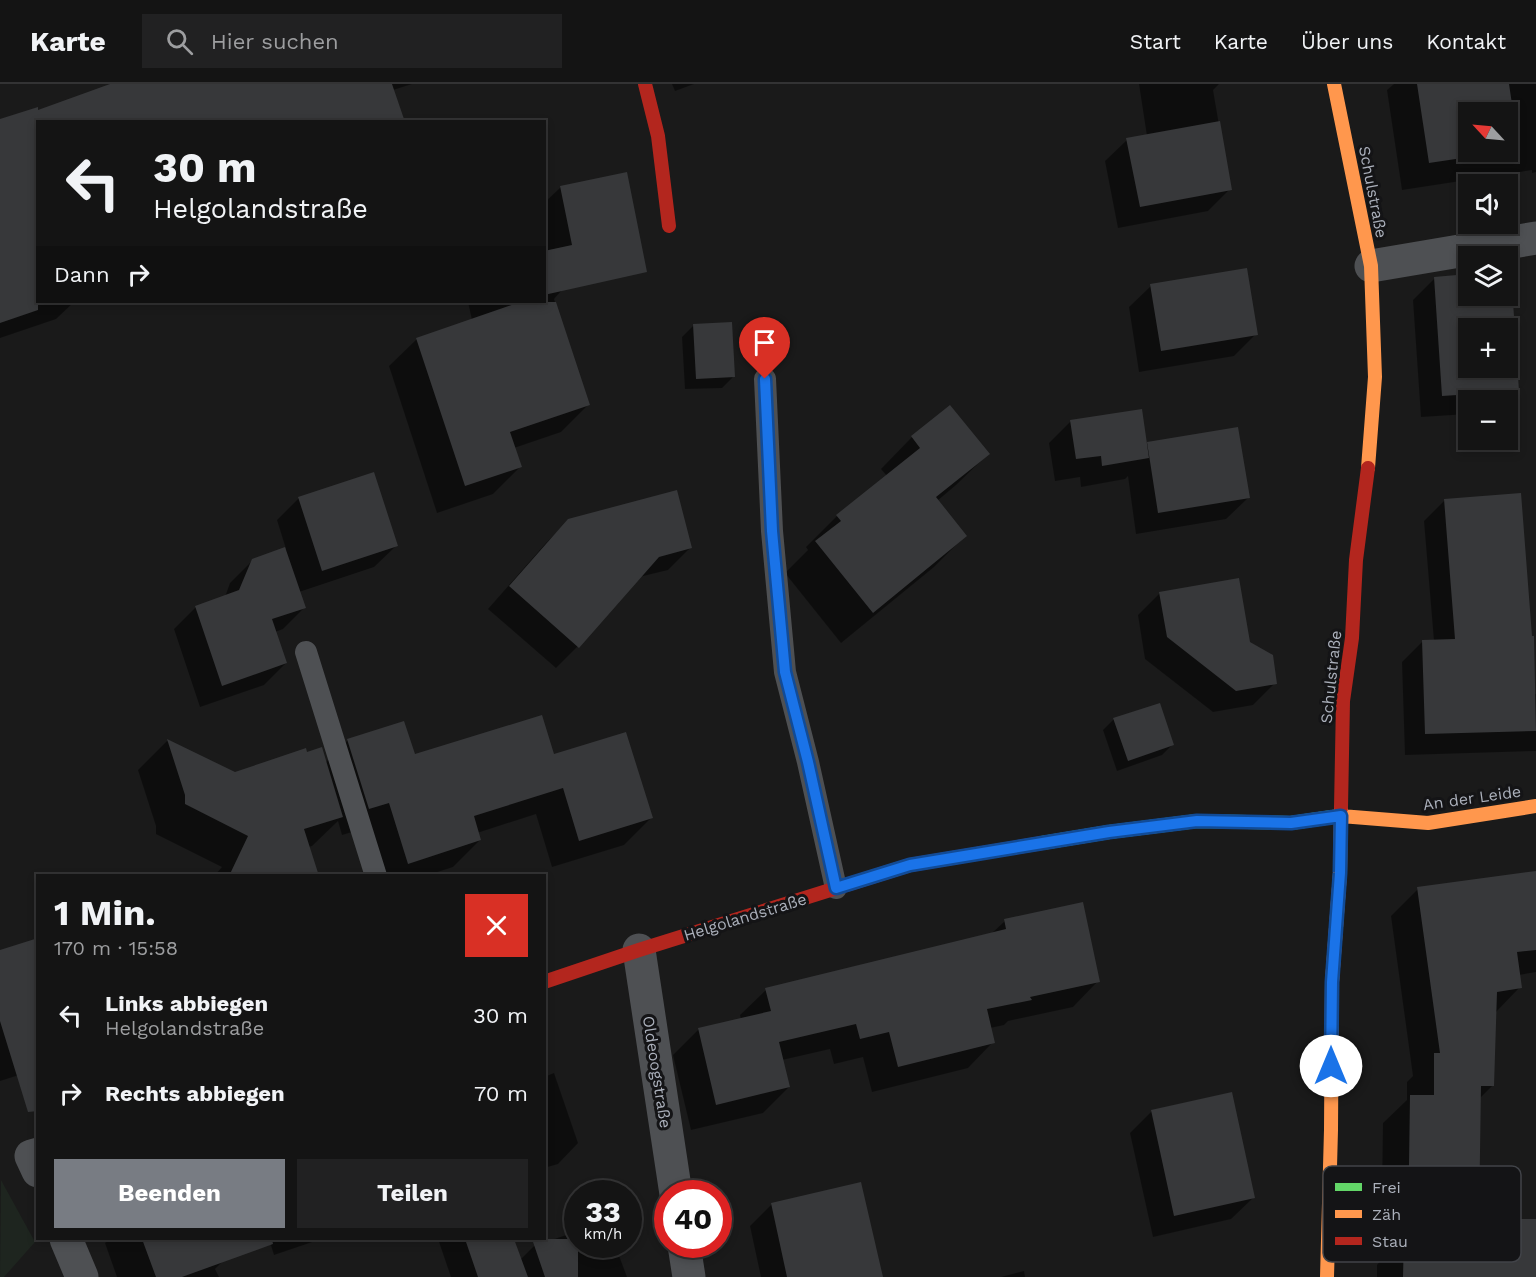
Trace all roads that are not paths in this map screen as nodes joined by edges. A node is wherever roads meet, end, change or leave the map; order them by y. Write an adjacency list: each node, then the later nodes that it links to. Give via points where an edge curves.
1 (645, 84): 3 (street, via 658,136)
2 (1334, 84): 5 (street, Schulstraße)
3 (669, 226)
4 (1536, 238): 5 (street)
5 (1371, 266): 9 (street, Schulstraße, via 1375,377 1343,701)
6 (765, 379): 11 (lane, via 772,531 785,672)
7 (306, 652): 10 (lane)
8 (1536, 806): 9 (street, An der Leide, via 1428,823)
9 (1341, 816): 11 (street, Helgolandstraße, via 1291,823 1197,821 1109,832 910,865); 14 (street, Schulstraße, via 1332,982)
10 (375, 874)
11 (836, 888): 12 (street, Helgolandstraße)
12 (639, 950): 13 (street, Helgolandstraße); 15 (street, Oldeoogstraße)
13 (546, 981)
14 (1330, 1166)
15 (674, 1180)
16 (66, 1240): 19 (street)
17 (686, 1258): 20 (street)
18 (1327, 1262): 21 (street, Schulstraße)
19 (82, 1277)
20 (689, 1277)
21 (1327, 1277)

